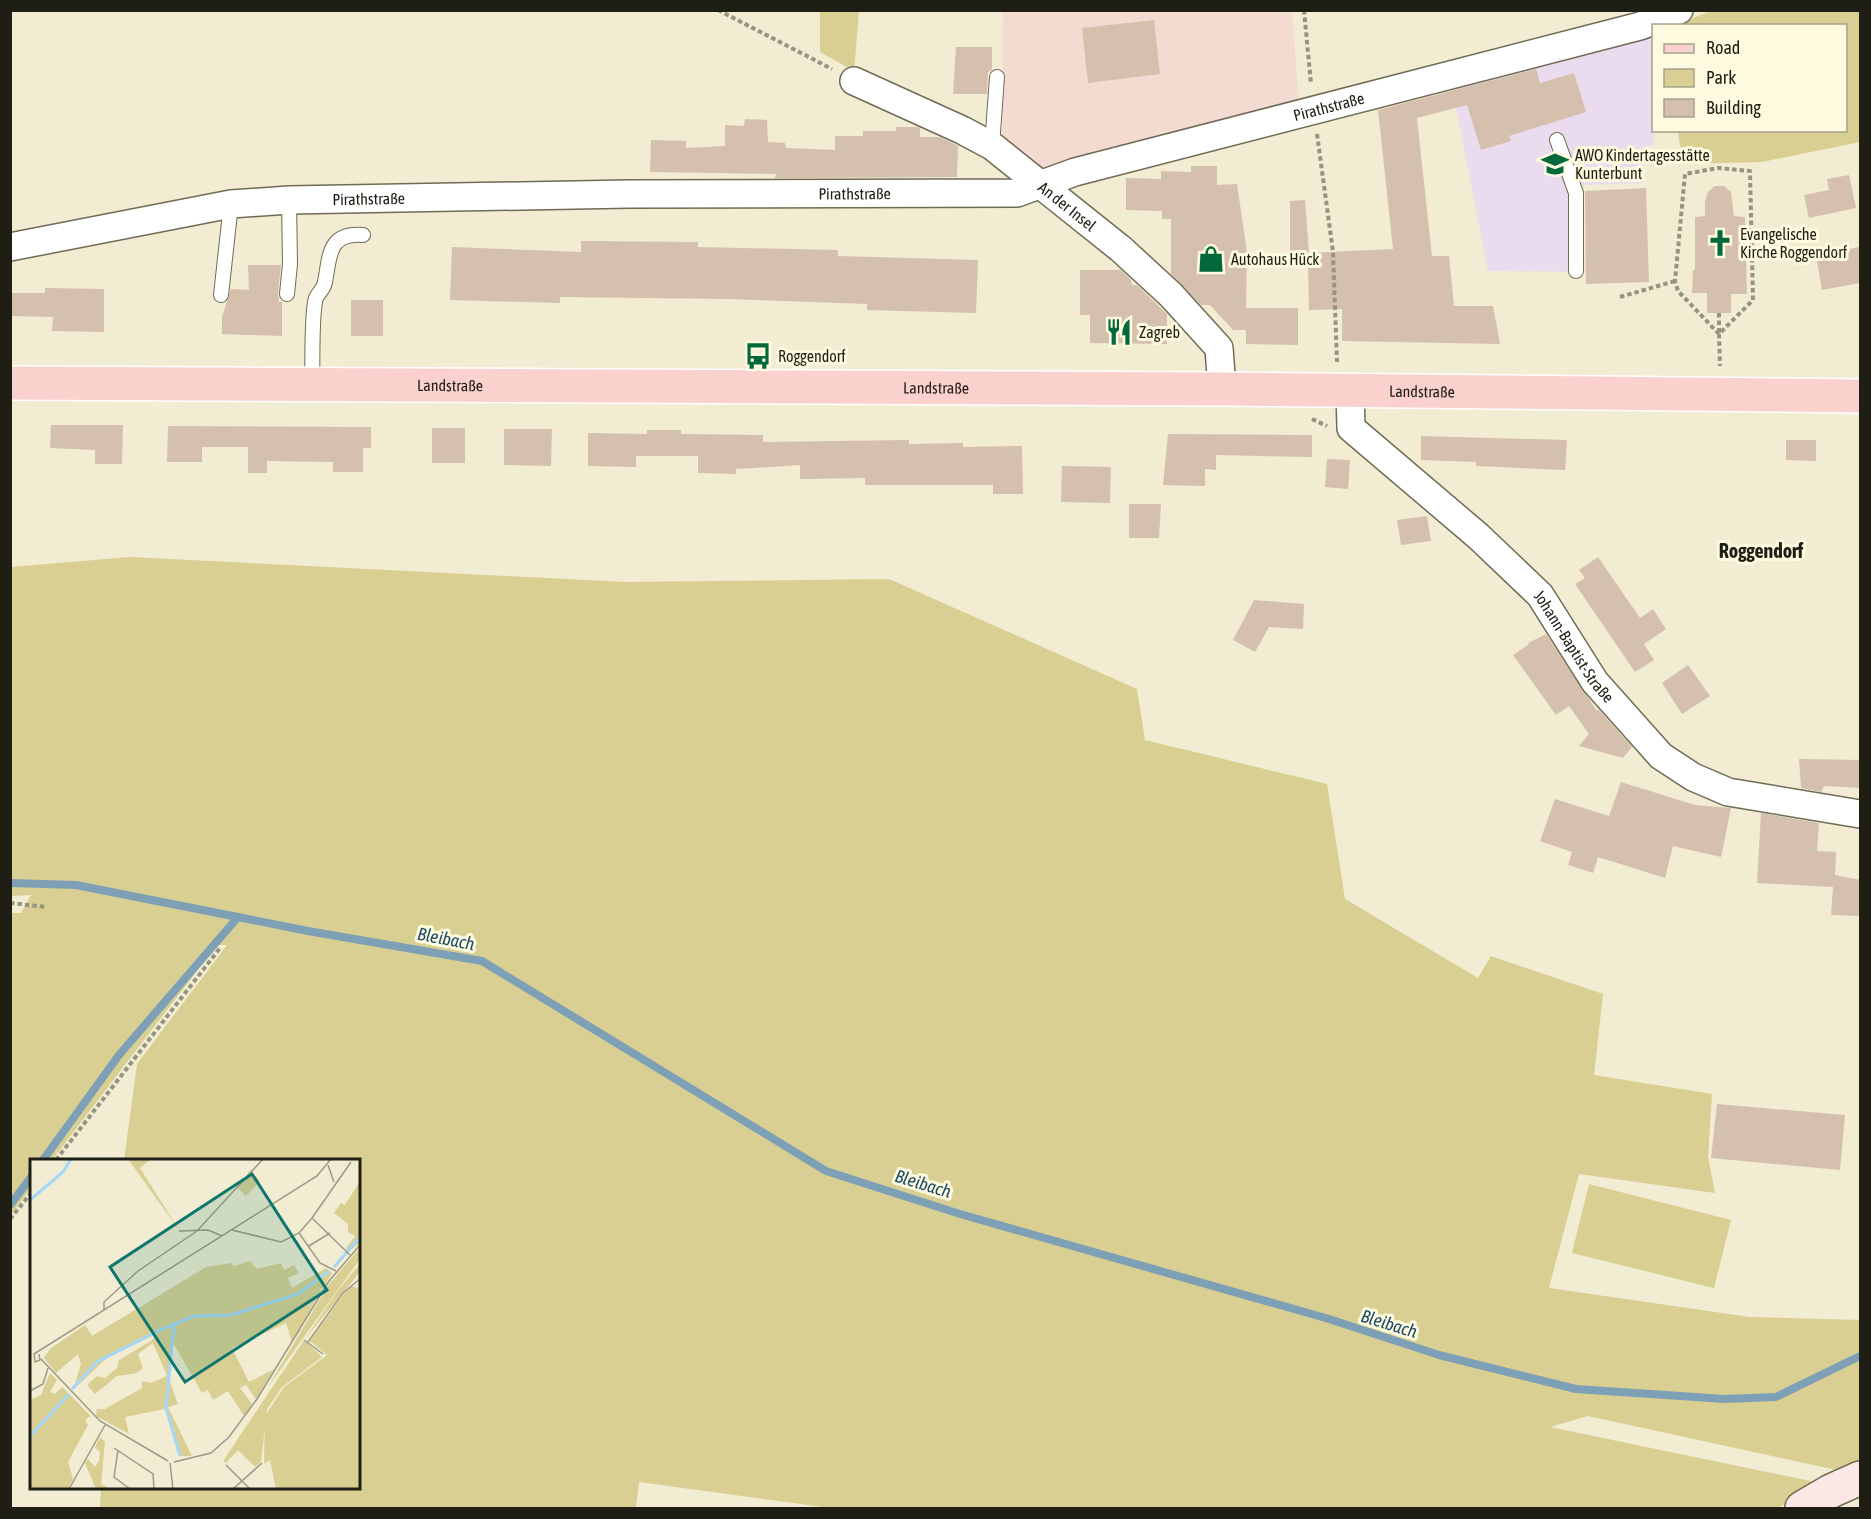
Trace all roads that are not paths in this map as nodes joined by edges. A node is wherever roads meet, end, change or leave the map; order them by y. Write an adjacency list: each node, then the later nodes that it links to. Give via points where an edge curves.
1 (1679, 10): 6 (street, Pirathstraße, via 1640,26 1075,172)
2 (997, 77): 5 (lane)
3 (854, 81): 5 (street, An der Insel)
4 (1557, 140): 11 (lane, via 1576,193)
5 (992, 146): 6 (street, An der Insel)
6 (1042, 185): 7 (street, Pirathstraße, via 1017,193); 17 (street, An der Insel, via 1122,249 1220,348)
7 (289, 200): 8 (street, Pirathstraße); 12 (lane)
8 (231, 204): 10 (street, Pirathstraße); 13 (lane)
9 (363, 235): 16 (lane, via 345,236 328,258 325,283 316,297)
10 (10, 247)
11 (1576, 271)
12 (287, 294)
13 (222, 295)
14 (1343, 382): 17 (main road, Landstraße); 18 (main road, Landstraße); 19 (street, Johann-Baptist-Straße, via 1351,428 1478,536 1540,595 1595,682 1661,756 1693,777 1728,792)
15 (10, 383): 16 (main road, Landstraße)
16 (312, 384): 17 (main road, Landstraße)
17 (1222, 389)
18 (1860, 396)
19 (1860, 814)
20 (1860, 1478): 21 (main road)
21 (1802, 1509)

